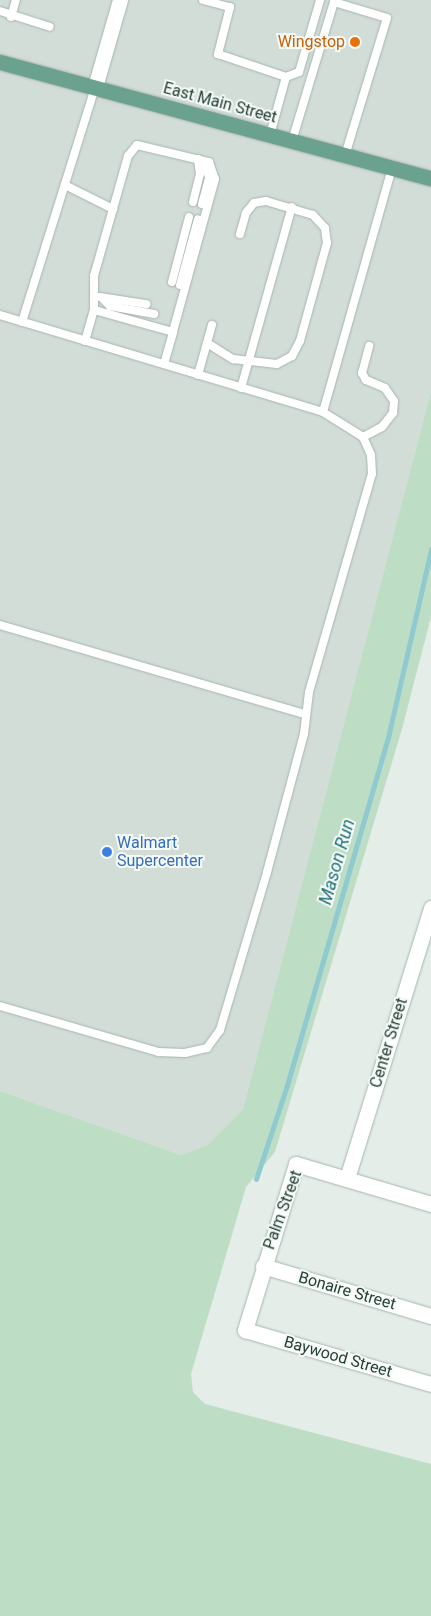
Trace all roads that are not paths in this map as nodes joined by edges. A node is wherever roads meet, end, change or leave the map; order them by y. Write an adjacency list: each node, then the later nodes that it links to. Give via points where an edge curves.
1 (16, 0): 6 (lane)
2 (120, 0): 10 (street)
3 (204, 0): 9 (lane, via 230,8 218,54)
4 (320, 0): 9 (lane, via 299,72)
5 (0, 11): 6 (lane)
6 (10, 17): 7 (lane)
7 (50, 27)
8 (0, 62): 10 (main road, East Main Street)
9 (286, 77): 11 (lane)
10 (95, 87): 11 (main road, East Main Street); 17 (lane)
11 (270, 135): 12 (main road, East Main Street)
12 (292, 141): 13 (main road, East Main Street); 13 (lane, via 334,2 387,18)
13 (346, 155): 15 (main road, East Main Street)
14 (198, 158): 18 (lane, via 200,174); 19 (lane, via 207,169 209,178); 21 (lane, via 138,144 128,156); 35 (lane, via 209,162 215,179)
15 (392, 168): 16 (main road, East Main Street); 43 (lane)
16 (431, 178)
17 (64, 185): 21 (lane); 33 (lane)
18 (193, 202)
19 (202, 204)
20 (292, 206): 24 (lane, via 266,201 254,203 246,213); 39 (lane); 39 (lane, via 313,215 325,228 327,242 300,341 292,356 277,364)
21 (113, 209): 27 (lane, via 94,276)
22 (189, 217): 25 (lane)
23 (198, 220): 26 (lane)
24 (240, 234)
25 (172, 282)
26 (180, 286)
27 (94, 293): 28 (lane); 30 (lane)
28 (103, 298): 29 (lane); 31 (lane, via 110,306)
29 (146, 304)
30 (94, 310): 35 (lane); 36 (lane)
31 (154, 314)
32 (0, 315): 33 (lane)
33 (22, 322): 36 (lane)
34 (212, 325): 37 (lane)
35 (173, 332): 40 (lane)
36 (85, 341): 40 (lane)
37 (207, 342): 39 (lane, via 219,352); 41 (lane)
38 (369, 346): 44 (lane, via 362,373 366,380 386,388 394,401 393,413 382,427)
39 (248, 362): 42 (lane)
40 (164, 364): 41 (lane)
41 (198, 375): 42 (lane)
42 (241, 388): 43 (lane)
43 (323, 412): 44 (lane)
44 (363, 437): 46 (lane, via 371,455 372,474)
45 (0, 625): 46 (lane)
46 (305, 714): 48 (lane, via 304,734 268,872 220,1030 207,1048 185,1053 158,1052)
47 (431, 908): 49 (street, Center Street)
48 (0, 1006)
49 (347, 1178): 50 (street, Palm Street); 51 (street, Palm Street, via 296,1164)
50 (431, 1204)
51 (263, 1266): 52 (street, Bonaire Street); 53 (street, Palm Street)
52 (431, 1316)
53 (245, 1330): 54 (street, Baywood Street)
54 (431, 1384)

